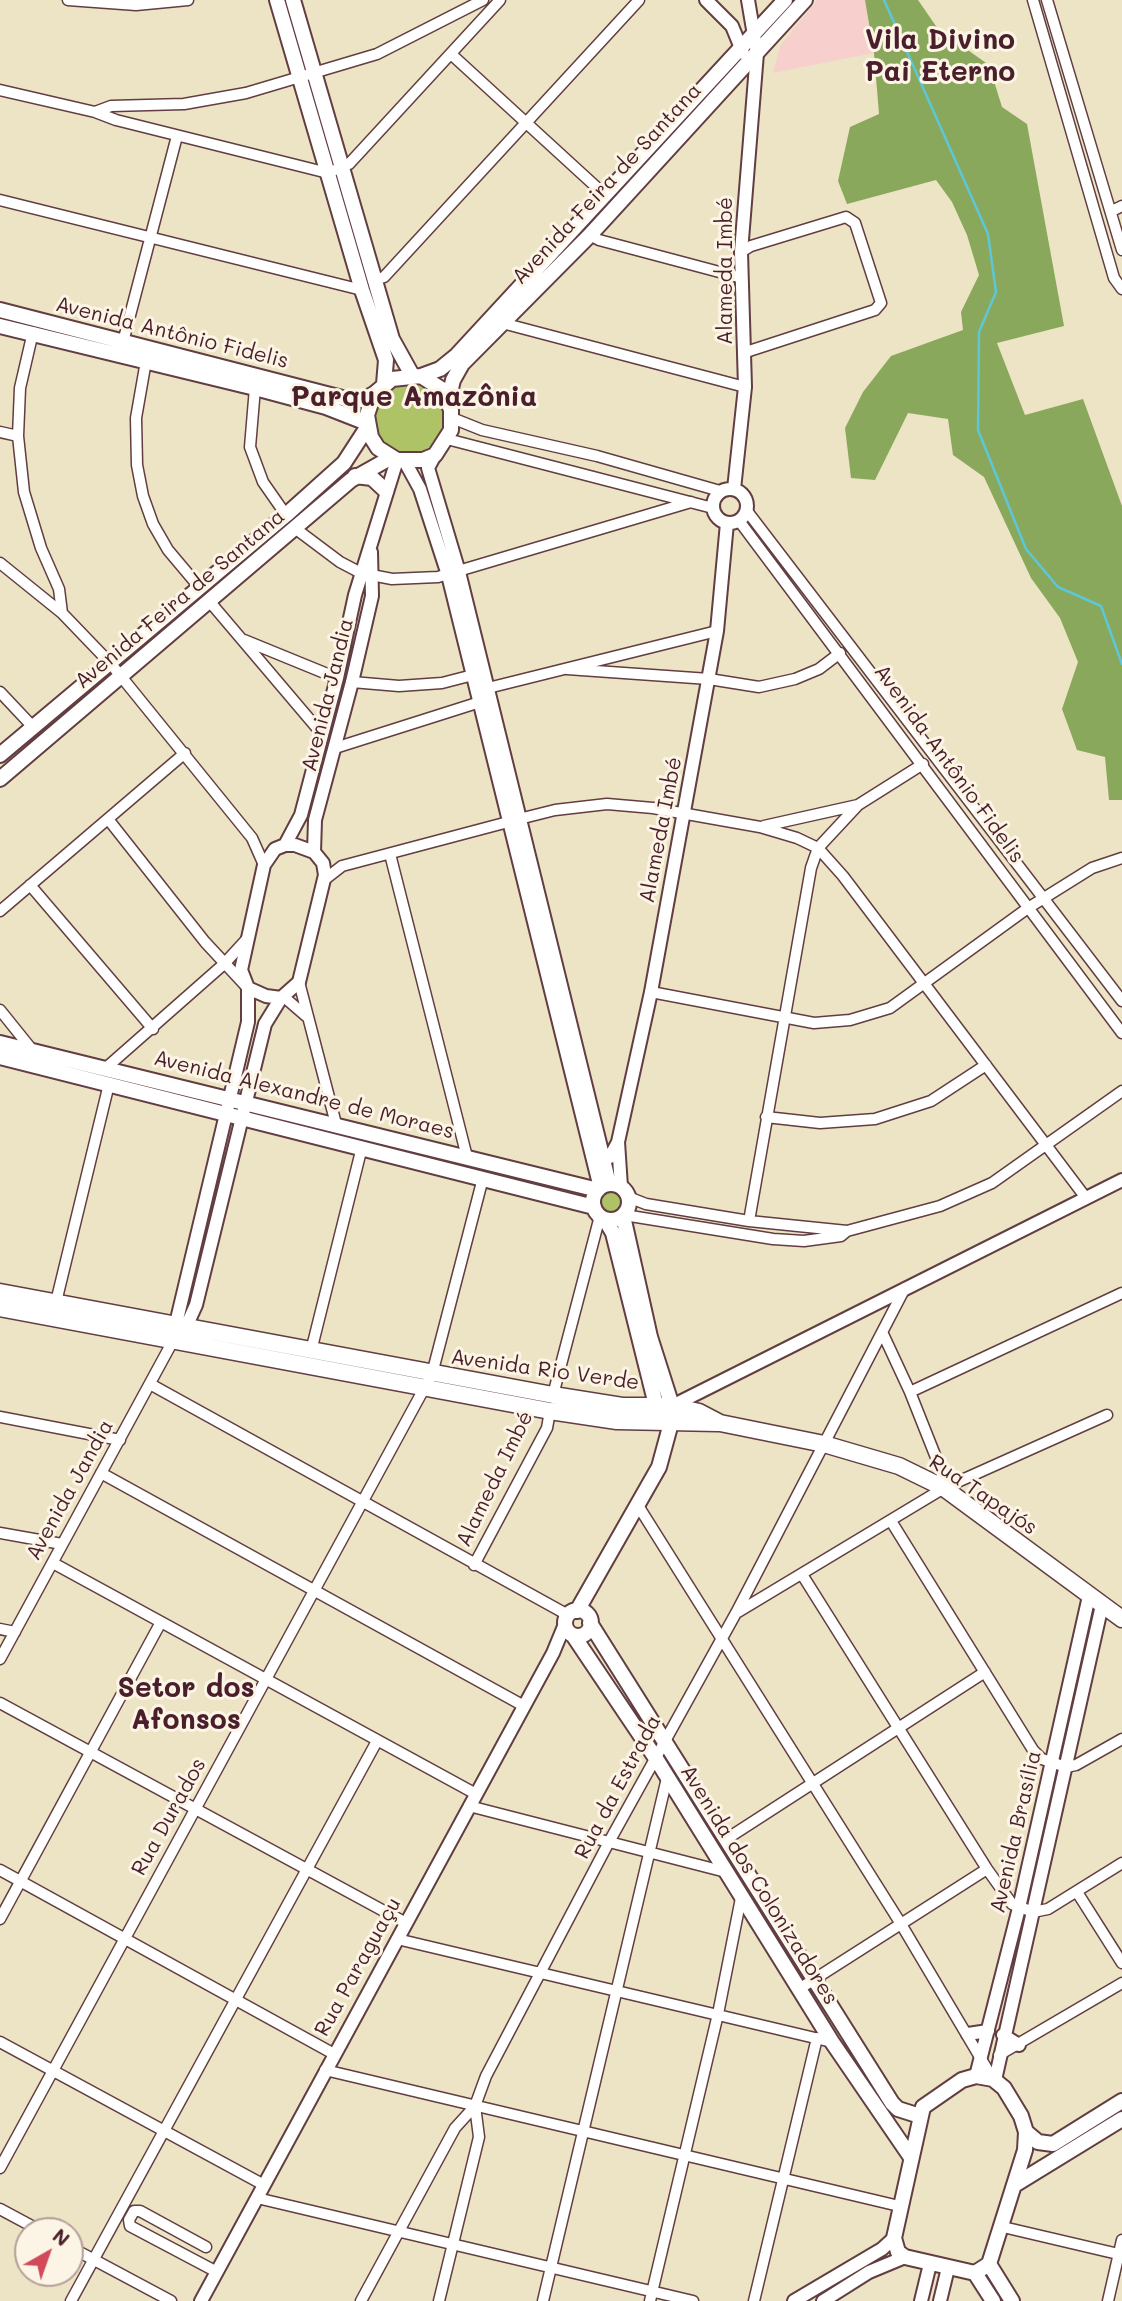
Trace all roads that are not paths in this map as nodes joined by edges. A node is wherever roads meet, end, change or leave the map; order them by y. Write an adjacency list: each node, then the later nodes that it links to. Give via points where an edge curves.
1 (68, 0): 2 (street, via 136,5)
2 (188, 0)
3 (277, 0): 20 (main road)
4 (293, 0): 20 (main road)
5 (483, 0): 20 (street, via 377,54)
6 (500, 0): 18 (street)
7 (639, 0): 24 (street)
8 (706, 0): 14 (street)
9 (785, 0): 15 (main road, Avenida Feira de Santana)
10 (806, 0): 17 (main road, Avenida Feira de Santana)
11 (1033, 0): 36 (street, via 1114,278)
12 (1047, 0): 29 (street)
13 (749, 5): 14 (street, via 738,18); 15 (street, Alameda Imbé)
14 (722, 15): 16 (street)
15 (754, 34): 16 (main road, Avenida Feira de Santana); 17 (street, Alameda Imbé)
16 (743, 48): 19 (street, Alameda Imbé); 27 (main road, Avenida Feira de Santana)
17 (757, 53): 19 (main road, Avenida Feira de Santana); 22 (street, Alameda Imbé)
18 (451, 54): 24 (street); 26 (street, via 349,164)
19 (746, 65): 22 (street, Alameda Imbé); 30 (main road, Avenida Feira de Santana)
20 (307, 77): 23 (street, via 184,104 111,106); 26 (main road)
21 (0, 90): 23 (street)
22 (752, 94): 33 (street, Alameda Imbé)
23 (95, 112): 25 (street)
24 (527, 122): 27 (street); 35 (street, via 384,277)
25 (177, 135): 26 (street); 31 (street)
26 (335, 170): 35 (main road); 37 (main road)
27 (605, 195): 45 (main road, Avenida Feira de Santana, via 456,356 440,369)
28 (0, 200): 31 (street)
29 (1117, 208): 32 (street)
30 (590, 235): 34 (street); 39 (main road, Avenida Feira de Santana)
31 (151, 237): 37 (street); 42 (street)
32 (1122, 250)
33 (741, 252): 34 (street, Alameda Imbé); 43 (street, via 846,217 855,223 880,300 875,310)
34 (742, 278): 43 (street, Alameda Imbé)
35 (374, 280): 45 (main road, via 392,339)
36 (1122, 289)
37 (362, 290): 48 (main road, via 386,360)
38 (0, 310): 42 (main road, Avenida Antônio Fidelis)
39 (506, 324): 46 (street); 49 (main road, Avenida Feira de Santana, via 462,364)
40 (0, 326): 41 (main road, Avenida Antônio Fidelis)
41 (33, 332): 44 (main road, Avenida Antônio Fidelis); 53 (street, via 20,388)
42 (123, 342): 48 (main road, Avenida Antônio Fidelis, via 346,399 363,400)
43 (746, 352): 46 (street, Alameda Imbé)
44 (146, 361): 47 (main road, Avenida Antônio Fidelis); 73 (street, via 136,418 143,496 168,550)
45 (416, 375): 48 (main road); 49 (main road, via 443,390)
46 (745, 387): 61 (street, Alameda Imbé)
47 (255, 388): 51 (main road, Avenida Antônio Fidelis, via 326,407); 67 (street, via 250,447 263,482)
48 (379, 389): 51 (main road)
49 (448, 401): 50 (main road)
50 (452, 418): 54 (main road); 56 (street, via 482,430)
51 (367, 425): 57 (main road, via 378,447); 58 (main road, Avenida Feira de Santana)
52 (0, 432): 53 (street)
53 (18, 436): 75 (street, via 24,492 60,589)
54 (447, 439): 55 (main road); 59 (street)
55 (435, 455): 57 (main road, via 423,460); 64 (street, via 428,468)
56 (597, 456): 59 (street); 63 (street)
57 (398, 459): 60 (main road, Avenida Feira de Santana); 62 (street, Avenida Jandia); 64 (street)
58 (344, 463): 60 (main road); 67 (main road, Avenida Feira de Santana)
59 (592, 475): 65 (street)
60 (356, 476): 62 (main road, via 372,478); 69 (main road, Avenida Feira de Santana)
61 (734, 489): 63 (street); 68 (street, via 742,494)
62 (386, 491): 72 (street, Avenida Jandia)
63 (720, 491): 66 (street)
64 (429, 497): 71 (street)
65 (691, 502): 66 (street); 71 (street)
66 (713, 508): 68 (street, via 719,519)
67 (286, 515): 73 (main road, Avenida Feira de Santana)
68 (738, 519): 76 (street, Alameda Imbé); 78 (street, Avenida Antônio Fidelis); 111 (street, Avenida Antônio Fidelis)
69 (296, 528): 72 (street, via 323,551); 74 (main road, Avenida Feira de Santana)
70 (0, 563): 75 (street)
71 (454, 573): 72 (street); 81 (street); 86 (street)
72 (367, 575): 83 (street, Avenida Jandia); 85 (street, Avenida Jandia, via 372,596)
73 (200, 588): 79 (main road, Avenida Feira de Santana)
74 (210, 601): 77 (street); 82 (main road, Avenida Feira de Santana)
75 (62, 613): 79 (street)
76 (717, 631): 80 (street); 84 (street, Alameda Imbé)
77 (241, 638): 83 (street); 90 (street)
78 (840, 653): 84 (street, via 795,679 759,687); 94 (street, Avenida Antônio Fidelis)
79 (111, 664): 82 (street); 89 (main road, Avenida Feira de Santana)
80 (567, 668): 84 (street); 86 (street)
81 (473, 675): 85 (street, via 399,686); 88 (street)
82 (121, 677): 92 (street); 95 (main road, Avenida Feira de Santana)
83 (337, 678): 90 (street, Avenida Jandia)
84 (709, 679): 97 (street, Alameda Imbé)
85 (352, 682): 91 (street, Avenida Jandia)
86 (488, 688): 99 (street)
87 (0, 692): 89 (street)
88 (480, 702): 91 (street); 99 (street)
89 (33, 727): 93 (main road, Avenida Feira de Santana)
90 (322, 734): 102 (street, Avenida Jandia, via 301,815)
91 (335, 748): 105 (street, Avenida Jandia, via 315,820)
92 (185, 753): 98 (street); 101 (street)
93 (0, 755)
94 (923, 764): 96 (street); 112 (street, Avenida Antônio Fidelis)
95 (0, 779)
96 (858, 805): 100 (street); 103 (street)
97 (684, 814): 99 (street, via 607,804); 100 (street); 119 (street, Alameda Imbé)
98 (108, 819): 110 (street); 115 (street)
99 (516, 820): 104 (street); 144 (street); 147 (street)
100 (760, 827): 103 (street)
101 (252, 838): 102 (street); 107 (street)
102 (280, 847): 105 (street, via 295,845); 107 (street, Avenida Jandia)
103 (818, 848): 117 (street); 124 (street)
104 (390, 854): 108 (street); 143 (street)
105 (318, 858): 108 (street); 109 (street, Avenida Jandia)
106 (1122, 858): 111 (street, via 1092,868)
107 (264, 865): 114 (street, Avenida Jandia)
108 (342, 866): 109 (street)
109 (324, 880): 116 (street, Avenida Jandia)
110 (30, 886): 113 (street); 125 (street)
111 (1045, 897): 112 (street); 121 (street, Avenida Antônio Fidelis)
112 (1028, 908): 117 (street); 126 (street, Avenida Antônio Fidelis)
113 (0, 911)
114 (246, 940): 115 (street); 118 (street, Avenida Jandia, via 241,970)
115 (224, 964): 118 (street); 125 (street)
116 (299, 982): 120 (street, Avenida Jandia); 123 (street)
117 (925, 983): 124 (street, via 890,1008 850,1020 814,1023); 130 (street)
118 (246, 986): 120 (street); 134 (street, Avenida Jandia, via 248,1022)
119 (650, 992): 124 (street); 140 (street, Alameda Imbé)
120 (282, 998): 123 (street); 135 (street, Avenida Jandia, via 265,1024)
121 (1122, 1001)
122 (0, 1010): 128 (street)
123 (306, 1017): 139 (street)
124 (783, 1017): 138 (street)
125 (153, 1029): 131 (street)
126 (1122, 1033)
127 (0, 1042): 128 (main road, Avenida Alexandre de Moraes)
128 (33, 1051): 131 (main road, Avenida Alexandre de Moraes)
129 (0, 1057): 132 (main road, Avenida Alexandre de Moraes)
130 (986, 1065): 138 (street, via 931,1101 874,1119 820,1123); 141 (street)
131 (107, 1067): 134 (main road, Avenida Alexandre de Moraes)
132 (109, 1084): 136 (main road, Avenida Alexandre de Moraes); 156 (street)
133 (1122, 1091): 141 (street, Avenida Alexandre de Moraes)
134 (230, 1098): 135 (main road, Avenida Alexandre de Moraes); 136 (street, Avenida Jandia)
135 (246, 1102): 137 (street, Avenida Jandia); 139 (main road, Avenida Alexandre de Moraes)
136 (227, 1114): 137 (main road, Avenida Alexandre de Moraes); 158 (street, Avenida Jandia)
137 (242, 1117): 142 (main road, Avenida Alexandre de Moraes); 158 (street, Avenida Jandia, via 196,1305)
138 (766, 1117): 151 (street)
139 (336, 1124): 143 (main road, Avenida Alexandre de Moraes)
140 (618, 1142): 144 (street, Alameda Imbé); 147 (street, Alameda Imbé)
141 (1046, 1145): 148 (street); 152 (street, Avenida Alexandre de Moraes, via 992,1183 940,1206)
142 (362, 1147): 145 (main road, Avenida Alexandre de Moraes); 160 (street)
143 (467, 1157): 147 (main road, Avenida Alexandre de Moraes)
144 (604, 1160): 147 (street)
145 (483, 1178): 149 (main road, Avenida Alexandre de Moraes); 161 (street, Rua Durados)
146 (1122, 1180): 148 (street, Avenida Rio Verde)
147 (611, 1189): 149 (main road); 150 (main road); 151 (street, Avenida Alexandre de Moraes, via 646,1204)
148 (1086, 1198): 153 (street, Avenida Rio Verde)
149 (600, 1214): 150 (main road); 164 (street, Alameda Imbé); 165 (main road, via 613,1233)
150 (623, 1215): 152 (street, Avenida Alexandre de Moraes, via 773,1239 827,1239); 165 (main road)
151 (749, 1221): 152 (street, Avenida Alexandre de Moraes)
152 (847, 1231)
153 (905, 1288): 159 (street, Rua da Estrada); 165 (street, Avenida Rio Verde)
154 (0, 1292): 156 (main road, Avenida Rio Verde)
155 (1122, 1293): 163 (street)
156 (56, 1302): 158 (main road, Avenida Rio Verde)
157 (0, 1308): 158 (main road, Avenida Rio Verde)
158 (178, 1330): 160 (main road, Avenida Rio Verde); 161 (main road, Avenida Rio Verde); 162 (street, Avenida Jandia)
159 (883, 1334): 163 (street); 169 (street, Rua da Estrada)
160 (311, 1351): 161 (main road, Avenida Rio Verde)
161 (427, 1381): 164 (main road, Avenida Rio Verde); 172 (street, Rua Durados)
162 (150, 1384): 168 (street, Avenida Jandia); 172 (street)
163 (910, 1392): 171 (street)
164 (552, 1403): 165 (main road, Avenida Rio Verde, via 617,1421); 178 (street, Alameda Imbé, via 547,1427)
165 (665, 1414): 169 (main road, Rua Tapajós, via 699,1412 720,1423); 173 (main road, Rua Paraguaçu, via 666,1445)
166 (1107, 1415): 171 (street)
167 (0, 1417): 168 (street)
168 (120, 1440): 170 (street, Avenida Jandia)
169 (824, 1444): 171 (main road, Rua Tapajós, via 899,1466); 182 (street, Rua da Estrada)
170 (101, 1473): 176 (street, Avenida Jandia); 180 (street)
171 (944, 1488): 174 (street); 181 (main road, Rua Tapajós)
172 (363, 1504): 178 (street); 180 (street, Rua Durados)
173 (637, 1504): 183 (main road, Rua Paraguaçu); 188 (street)
174 (891, 1521): 179 (street); 190 (street)
175 (0, 1532): 176 (street)
176 (62, 1544): 177 (street, Avenida Jandia)
177 (52, 1563): 185 (street); 187 (street, Avenida Jandia)
178 (474, 1565): 183 (street)
179 (803, 1576): 182 (street); 196 (street)
180 (314, 1593): 191 (street, Rua Durados); 195 (street)
181 (1096, 1600): 184 (main road, Rua Tapajós); 192 (street, Avenida Brasília); 193 (street, Avenida Brasília)
182 (736, 1613): 188 (street, Rua da Estrada)
183 (576, 1619): 195 (street, Rua Paraguaçu); 198 (main road, Avenida dos Colonizadores); 201 (main road, Avenida dos Colonizadores)
184 (1122, 1619)
185 (161, 1622): 191 (street); 200 (street)
186 (0, 1629): 187 (street)
187 (15, 1632): 189 (street, Avenida Jandia)
188 (722, 1637): 198 (street, Rua da Estrada); 205 (street)
189 (0, 1659)
190 (985, 1672): 196 (street); 202 (street, via 1033,1750)
191 (267, 1679): 199 (street); 208 (street, Rua Durados)
192 (1068, 1689): 193 (street); 202 (street, Avenida Brasília)
193 (1082, 1693): 203 (street, Avenida Brasília)
194 (0, 1703): 200 (street)
195 (524, 1706): 206 (street, Rua Paraguaçu)
196 (899, 1728): 205 (street); 214 (street)
197 (1122, 1739): 203 (street, via 1089,1760)
198 (665, 1740): 201 (street, Rua da Estrada); 209 (main road, Avenida dos Colonizadores)
199 (377, 1741): 206 (street); 213 (street)
200 (91, 1752): 208 (street); 217 (street)
201 (655, 1758): 204 (main road, Avenida dos Colonizadores); 210 (street, Rua da Estrada)
202 (1051, 1764): 203 (street); 220 (street, Avenida Brasília)
203 (1066, 1767): 221 (street, Avenida Brasília)
204 (667, 1778): 211 (street); 216 (main road, Avenida dos Colonizadores)
205 (813, 1783): 209 (street); 224 (street)
206 (476, 1794): 207 (street, Rua Paraguaçu)
207 (469, 1806): 210 (street); 223 (street, Rua Paraguaçu)
208 (195, 1809): 213 (street); 225 (street, Rua Durados)
209 (728, 1838): 229 (main road, Avenida dos Colonizadores)
210 (608, 1842): 211 (street); 228 (street, Rua da Estrada)
211 (650, 1852): 216 (street); 232 (street)
212 (1122, 1863): 218 (street)
213 (305, 1868): 223 (street); 233 (street)
214 (987, 1869): 220 (street); 224 (street)
215 (0, 1870): 217 (street)
216 (726, 1872): 219 (main road, Avenida dos Colonizadores)
217 (21, 1882): 222 (street); 225 (street)
218 (1077, 1892): 221 (street); 227 (street)
219 (741, 1898): 231 (main road, Avenida dos Colonizadores); 234 (street)
220 (1019, 1908): 221 (street); 235 (street, Avenida Brasília)
221 (1033, 1912): 237 (street, Avenida Brasília)
222 (0, 1919)
223 (406, 1923): 226 (street, Rua Paraguaçu)
224 (901, 1924): 229 (street); 236 (street)
225 (124, 1939): 233 (street); 246 (street, Rua Durados)
226 (397, 1939): 228 (street); 242 (street, Rua Paraguaçu)
227 (1122, 1963)
228 (542, 1973): 232 (street); 250 (street, Rua da Estrada)
229 (815, 1979): 231 (street); 251 (main road, Avenida dos Colonizadores, via 891,2103)
230 (1122, 1983): 241 (street)
231 (799, 1989): 240 (main road, Avenida dos Colonizadores)
232 (617, 1991): 234 (street); 254 (street)
233 (235, 1999): 242 (street); 253 (street)
234 (718, 2014): 238 (street); 256 (street)
235 (988, 2031): 236 (street); 244 (street, Avenida Brasília)
236 (968, 2034): 244 (street)
237 (1003, 2035): 241 (street); 243 (street, Avenida Brasília)
238 (817, 2038): 240 (street); 259 (street)
239 (0, 2042): 246 (street)
240 (832, 2042): 257 (main road, Avenida dos Colonizadores)
241 (1019, 2045): 243 (street)
242 (334, 2054): 245 (street, Rua Paraguaçu)
243 (998, 2055): 248 (street, Avenida Brasília)
244 (981, 2059): 247 (street, Avenida Brasília); 248 (street)
245 (325, 2070): 250 (street); 261 (street, Rua Paraguaçu)
246 (53, 2071): 253 (street); 258 (street, Rua Durados)
247 (976, 2076): 248 (main road); 251 (main road, via 928,2101)
248 (994, 2079): 255 (main road, via 1014,2102)
249 (1122, 2101): 255 (main road, via 1053,2144 1038,2142)
250 (474, 2106): 254 (street); 265 (street, Rua da Estrada, via 455,2128); 268 (street, via 479,2137)
251 (920, 2116): 257 (main road)
252 (1122, 2119): 260 (main road)
253 (164, 2130): 261 (street); 273 (street)
254 (583, 2132): 256 (street); 276 (street)
255 (1026, 2132): 260 (main road)
256 (684, 2156): 259 (street); 280 (street)
257 (910, 2156): 263 (main road)
258 (0, 2168)
259 (783, 2177): 263 (street); 288 (street)
260 (1016, 2184): 264 (main road)
261 (264, 2185): 262 (street, Rua Paraguaçu)
262 (257, 2198): 265 (street); 278 (street, Rua Paraguaçu)
263 (900, 2206): 266 (main road)
264 (1003, 2227): 271 (street); 275 (main road)
265 (398, 2232): 268 (street); 284 (street, Rua da Estrada)
266 (894, 2238): 272 (main road, via 898,2252); 289 (street)
267 (1122, 2240): 271 (street)
268 (453, 2245): 276 (street); 285 (street)
269 (206, 2247): 278 (street, via 140,2211 134,2211 129,2220 130,2226)
270 (84, 2254): 273 (street)
271 (1120, 2255): 295 (street)
272 (905, 2257): 274 (main road); 290 (street, via 869,2272)
273 (94, 2259): 281 (street); 282 (street)
274 (930, 2264): 277 (main road); 291 (street)
275 (989, 2264): 279 (main road); 294 (main road)
276 (551, 2268): 280 (street); 286 (street)
277 (948, 2268): 279 (main road); 292 (street)
278 (217, 2272): 283 (street, Rua Paraguaçu)
279 (975, 2273): 293 (main road)
280 (651, 2297): 287 (street)
281 (71, 2301)
282 (171, 2301)
283 (201, 2301)
284 (361, 2301)
285 (439, 2301)
286 (543, 2301)
287 (693, 2301)
288 (754, 2301)
289 (794, 2301)
290 (823, 2301)
291 (921, 2301)
292 (940, 2301)
293 (993, 2301)
294 (1012, 2301)
295 (1108, 2301)

